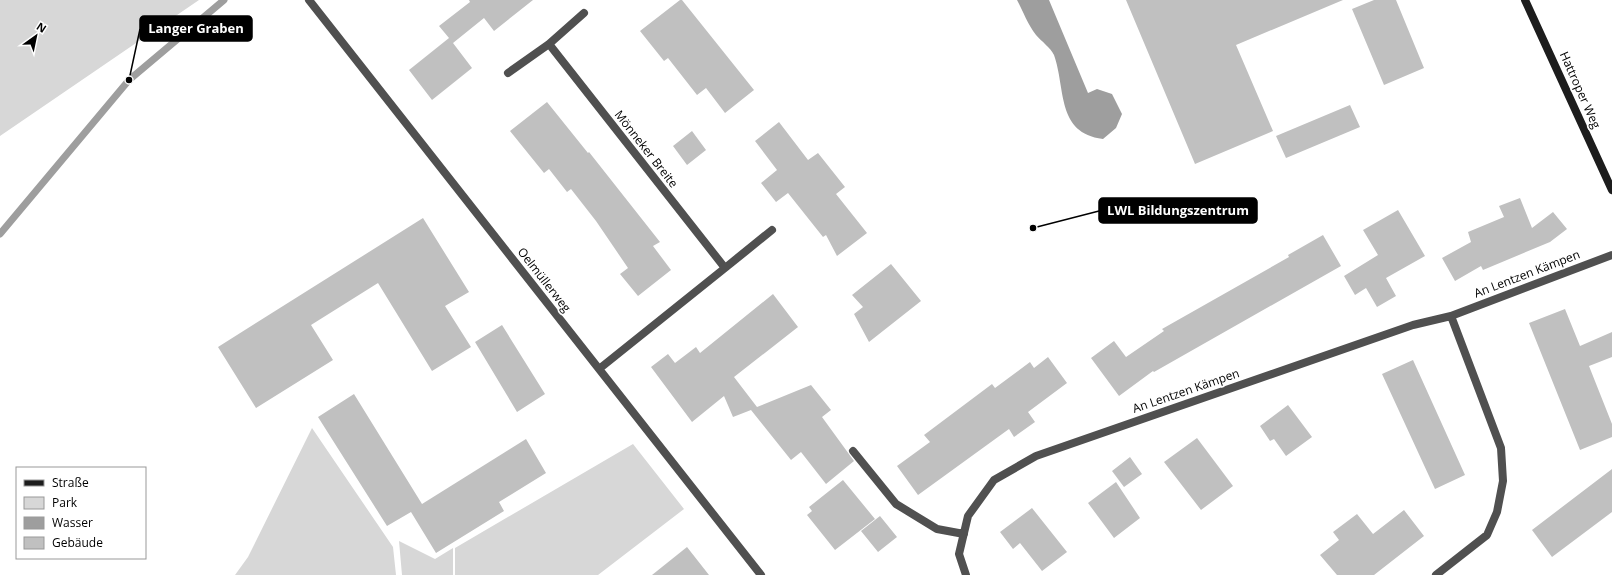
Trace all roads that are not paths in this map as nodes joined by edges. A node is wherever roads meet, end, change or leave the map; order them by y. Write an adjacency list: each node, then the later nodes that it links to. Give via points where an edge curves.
1 (309, 0): 11 (street, Oelmüllerweg)
2 (1525, 0): 6 (main road, Hattroper Weg)
3 (584, 13): 4 (street)
4 (549, 44): 5 (street); 9 (street, Mönneker Breite)
5 (508, 73)
6 (1612, 190)
7 (772, 230): 9 (street)
8 (1612, 255): 10 (street, An Lentzen Kämpen)
9 (725, 268): 11 (street)
10 (1451, 316): 13 (street, An Lentzen Kämpen, via 1413,325 1036,456 994,480 968,516); 16 (street, via 1501,448 1503,481 1497,512 1487,535)
11 (599, 370): 14 (street, Oelmüllerweg)
12 (852, 451): 13 (street, via 896,504 937,529)
13 (964, 534): 15 (street, An Lentzen Kämpen, via 959,554)
14 (761, 575)
15 (966, 575)
16 (1436, 575)

